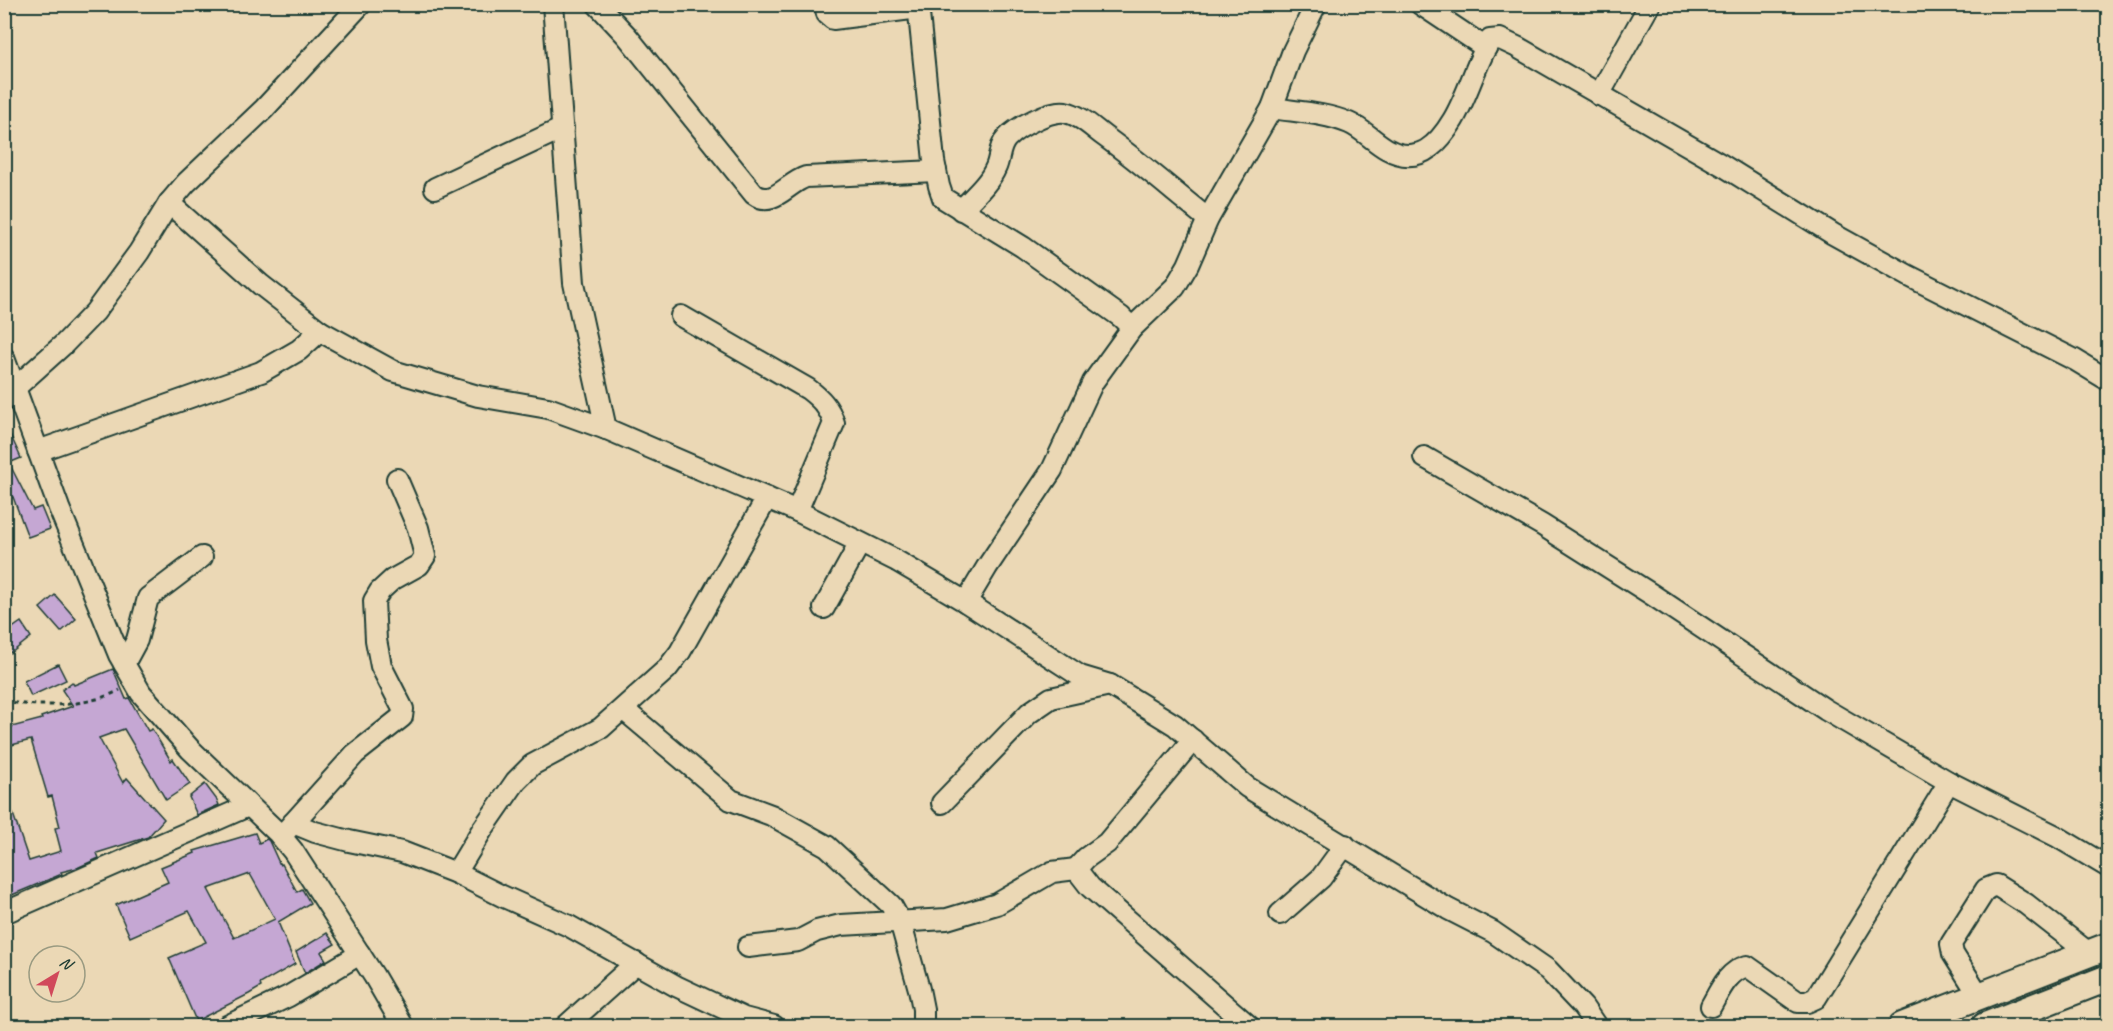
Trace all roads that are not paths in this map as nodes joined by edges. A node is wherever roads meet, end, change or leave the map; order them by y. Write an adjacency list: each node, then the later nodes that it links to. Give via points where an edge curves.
1 (361, 4): 15 (street, via 264,110)
2 (554, 4): 12 (street)
3 (597, 4): 13 (street, via 761,200 771,199 806,177)
4 (825, 4): 8 (street, via 833,19)
5 (1316, 4): 11 (street)
6 (1420, 4): 9 (street)
7 (1650, 4): 10 (street)
8 (919, 6): 13 (street)
9 (1486, 48): 10 (street, via 1490,40 1500,39); 11 (street, via 1454,118 1439,141 1423,153 1406,156 1388,150 1351,124 1329,116)
10 (1599, 95): 22 (street, via 1899,271)
11 (1272, 108): 17 (street)
12 (563, 128): 14 (street); 24 (street, via 574,284)
13 (936, 171): 16 (street, via 943,198)
14 (435, 188)
15 (169, 203): 20 (street, via 261,285); 23 (street, via 95,312)
16 (961, 210): 17 (street, via 996,167 1006,138 1048,114 1062,111 1076,115 1122,149); 19 (street, via 1023,247)
17 (1208, 219): 19 (street, via 1175,287)
18 (681, 316): 29 (street, via 808,389 830,410 834,423)
19 (1132, 328): 32 (street, via 1093,382 1052,470)
20 (320, 331): 24 (street, via 393,371 478,396 548,408); 25 (street, via 299,350 261,372)
21 (4, 358): 23 (street)
22 (2109, 380)
23 (15, 388): 25 (street)
24 (606, 429): 28 (street)
25 (38, 451): 34 (street)
26 (1424, 457): 38 (street, via 1542,525 1826,711)
27 (397, 479): 41 (street, via 425,556 419,565 392,580 374,601 381,666 403,709 402,717 355,754)
28 (767, 498): 29 (street); 36 (street, via 680,652 667,669)
29 (797, 511): 30 (street)
30 (860, 543): 32 (street); 33 (street)
31 (202, 557): 34 (street, via 148,598 137,640)
32 (966, 602): 35 (street, via 1080,676)
33 (824, 608)
34 (124, 664): 40 (street, via 141,693)
35 (1110, 685): 37 (street); 39 (street, via 1051,698 1029,713)
36 (622, 709): 45 (street, via 601,728 532,765 516,781); 48 (street, via 731,800 771,815 827,846 891,905)
37 (1193, 740): 42 (street, via 1247,787); 44 (street, via 1107,843)
38 (1949, 782): 43 (street); 55 (street, via 1816,998 1798,1002 1747,966 1736,969)
39 (942, 803)
40 (248, 806): 41 (street); 46 (street)
41 (287, 830): 45 (street, via 315,832 402,852); 51 (street, via 293,851)
42 (1345, 845): 47 (street, via 1321,878); 62 (street, via 1493,932 1548,970)
43 (2109, 867)
44 (1076, 869): 48 (street, via 1052,872 997,904 947,920); 61 (street, via 1090,887)
45 (456, 873): 52 (street, via 569,926)
46 (4, 913)
47 (1280, 914)
48 (900, 921): 49 (street, via 841,925 798,941); 60 (street, via 923,1010)
49 (748, 947)
50 (2099, 950): 54 (main road); 54 (street, via 1996,885 1986,889 1951,944 1953,954)
51 (360, 954): 56 (street, via 289,996); 57 (street)
52 (636, 963): 58 (street); 59 (street, via 744,1018)
53 (2109, 978): 64 (main road)
54 (1980, 997): 63 (main road)
55 (1711, 1006)
56 (227, 1026)
57 (403, 1026)
58 (566, 1026)
59 (774, 1026)
60 (923, 1026)
61 (1250, 1026)
62 (1596, 1026)
63 (1902, 1026)
64 (1985, 1026)

